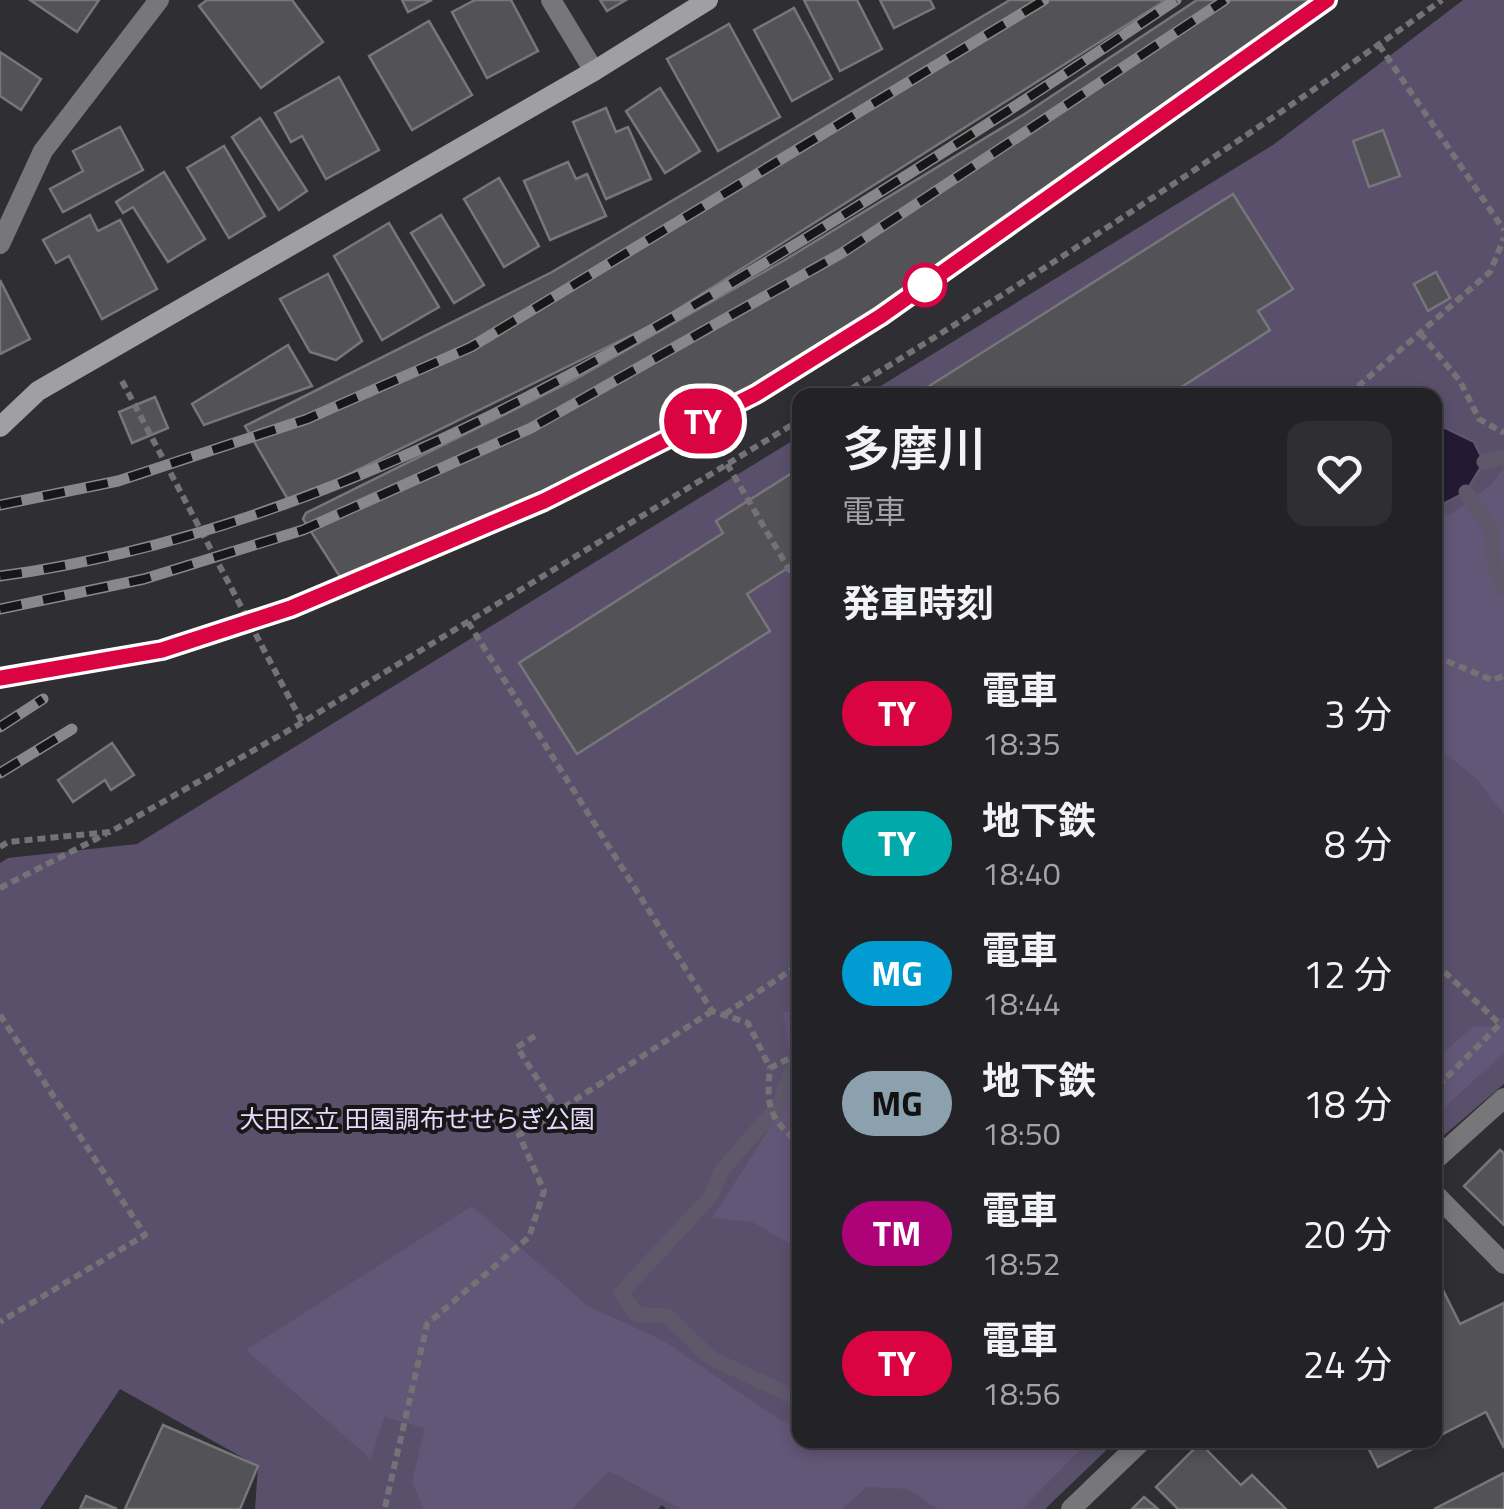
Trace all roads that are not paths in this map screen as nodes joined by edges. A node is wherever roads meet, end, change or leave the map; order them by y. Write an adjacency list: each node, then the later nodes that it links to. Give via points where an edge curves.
1 (159, 0): 5 (street, via 43,151)
2 (551, 0): 4 (street)
3 (708, 0): 4 (street)
4 (594, 71): 6 (street, via 38,391)
5 (0, 244)
6 (0, 427)
7 (1504, 1098): 8 (street)
8 (1442, 1154)
9 (1442, 1201): 10 (street)
10 (1504, 1264)
11 (1135, 1448): 12 (street)
12 (1071, 1509)

